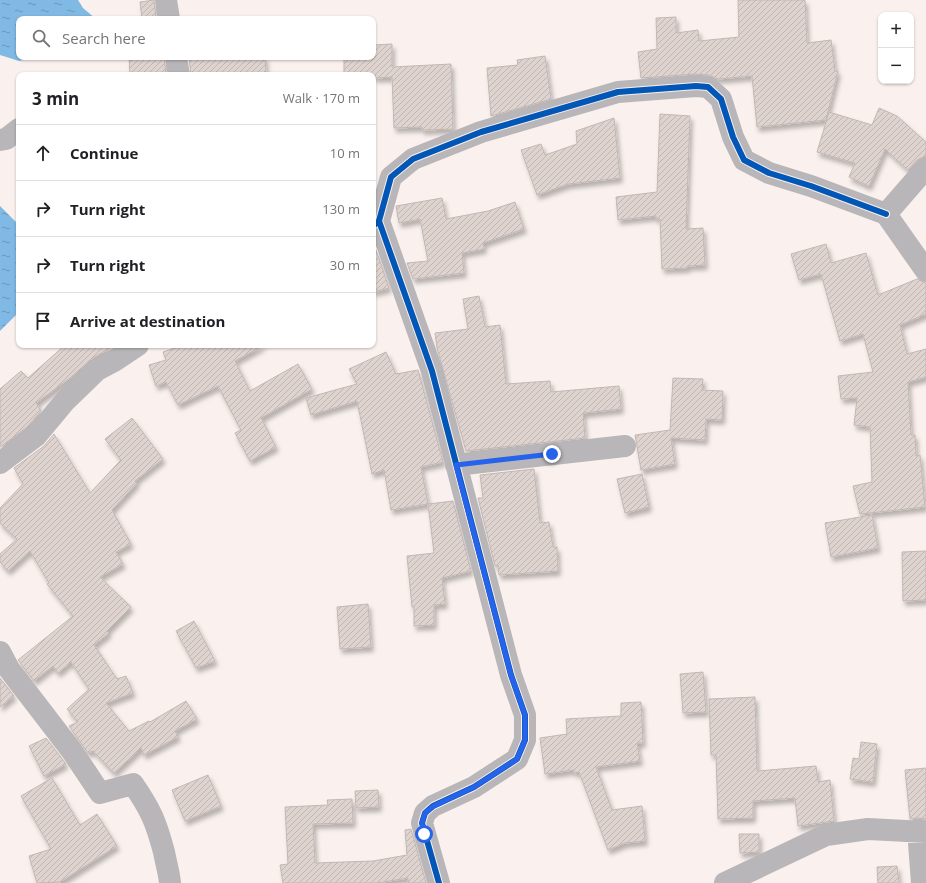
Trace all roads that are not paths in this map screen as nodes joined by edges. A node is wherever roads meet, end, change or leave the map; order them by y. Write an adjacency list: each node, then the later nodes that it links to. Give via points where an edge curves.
1 (166, 0): 2 (street)
2 (169, 16)
3 (176, 60): 4 (street)
4 (178, 72)
5 (16, 131): 6 (street, via 6,139)
6 (0, 140)
7 (926, 168): 8 (street)
8 (886, 214): 9 (street, via 769,173 744,160 720,99 708,87 696,86 618,92 481,132 413,159 391,177); 10 (street)
9 (376, 223): 14 (street, via 432,371)
10 (926, 271)
11 (134, 348): 13 (street, via 97,370 65,401 36,436)
12 (625, 446): 14 (street)
13 (0, 463)
14 (456, 465): 18 (street, via 511,675 525,715 525,740 517,759 474,787 425,813 422,823)
15 (0, 652): 17 (street, via 9,669 72,751 100,793 133,784 158,826)
16 (922, 831): 19 (street, via 868,829 826,835); 20 (street)
17 (170, 883)
18 (439, 883)
19 (725, 883)
20 (922, 883)

